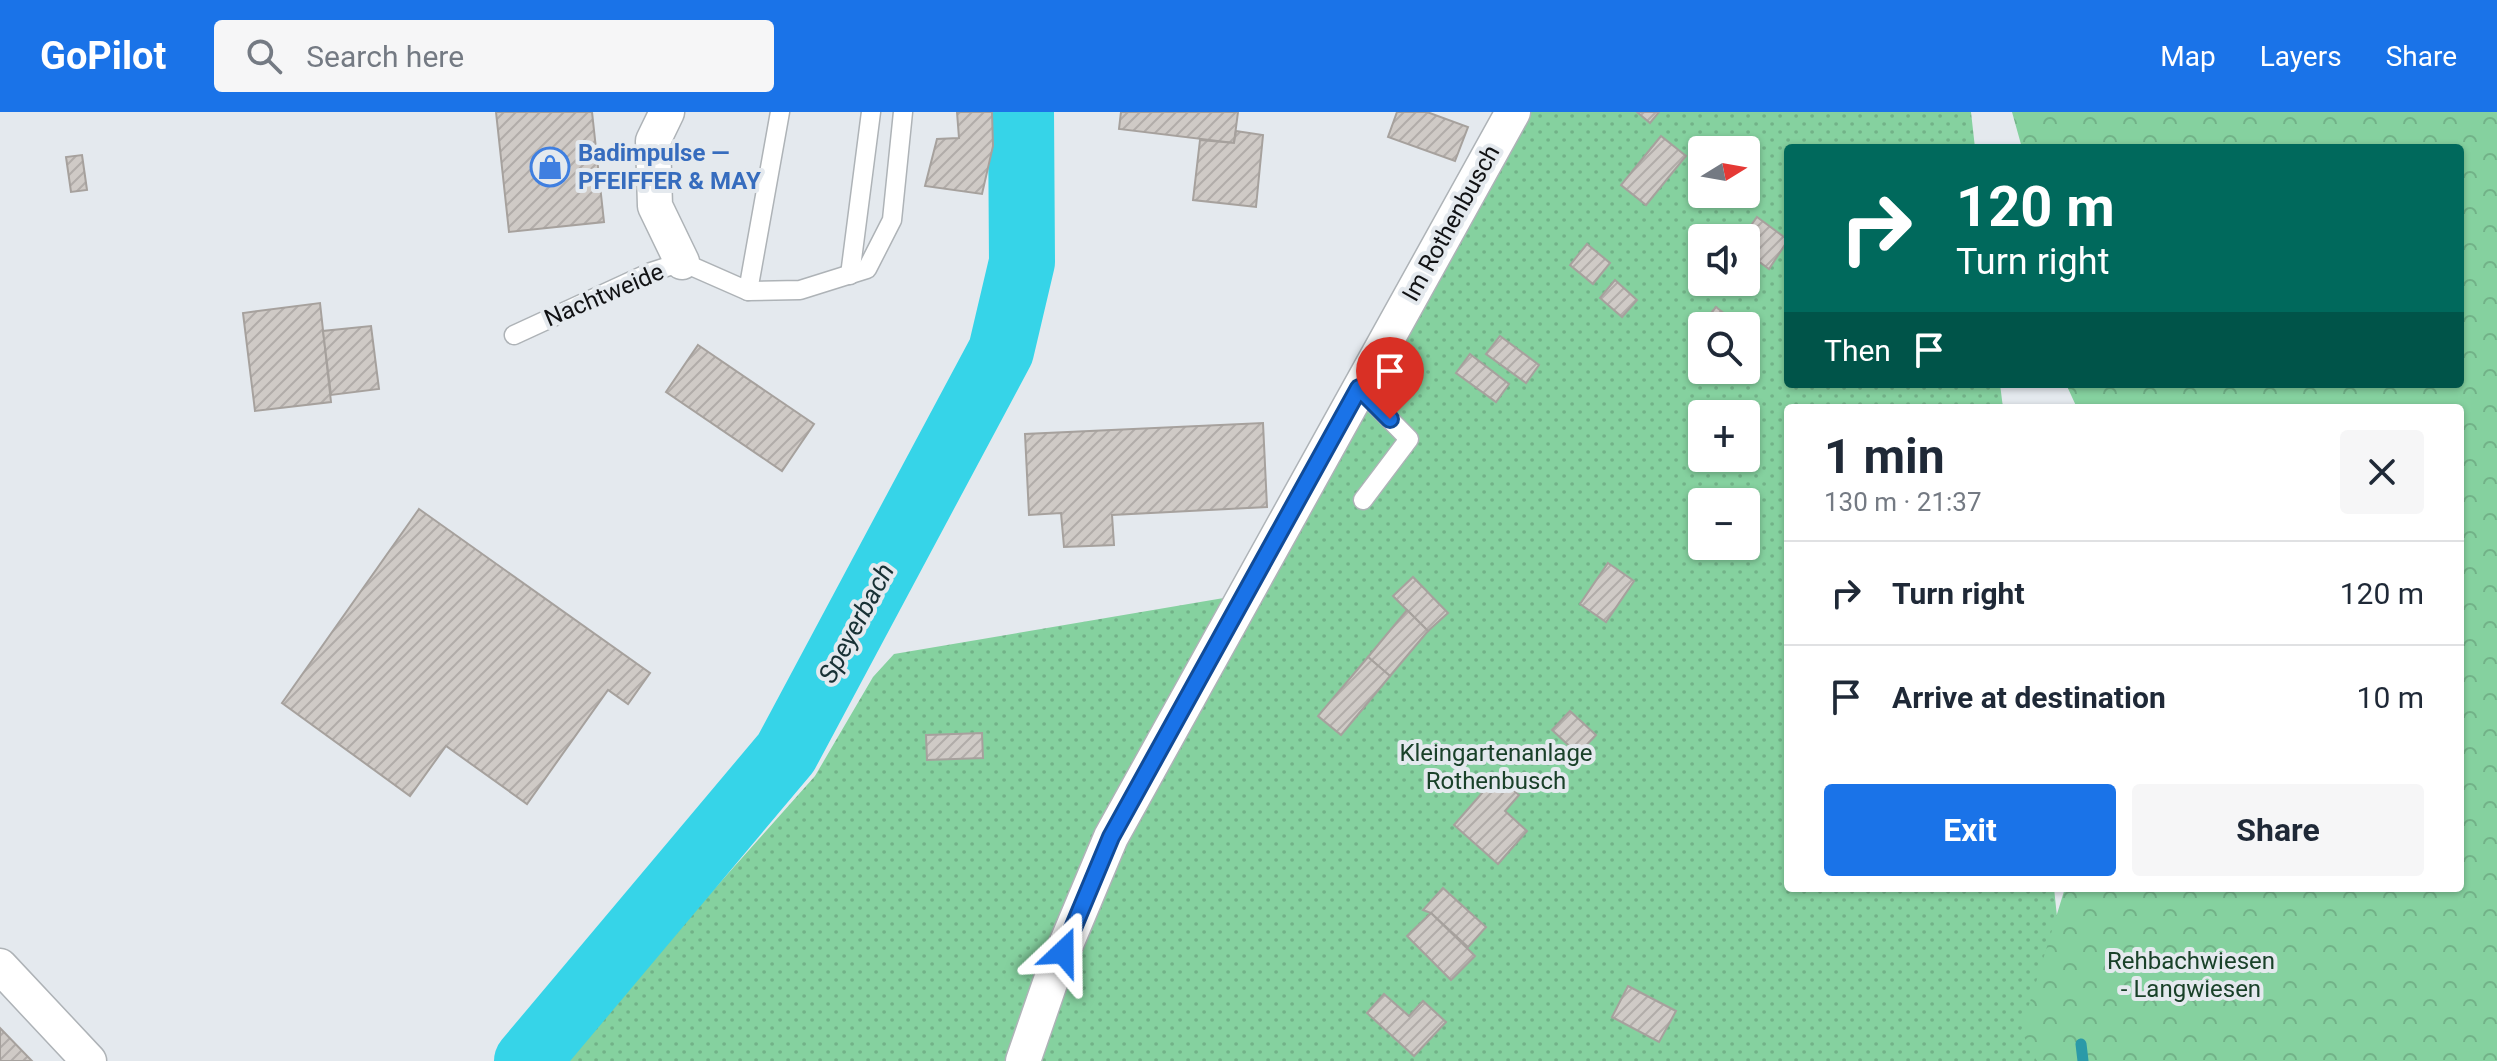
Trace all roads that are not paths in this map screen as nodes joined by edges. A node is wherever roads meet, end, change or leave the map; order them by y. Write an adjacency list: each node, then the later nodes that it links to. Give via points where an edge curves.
1 (667, 112): 6 (street, Nachtweide, via 653,141 655,206)
2 (780, 112): 8 (lane)
3 (871, 112): 7 (lane)
4 (903, 112): 7 (lane, via 892,220 867,269)
5 (1513, 112): 10 (street, Im Rothenbusch)
6 (682, 262): 8 (lane); 9 (lane, Nachtweide)
7 (850, 275): 8 (lane, via 800,290)
8 (748, 291)
9 (514, 335)
10 (1359, 388): 11 (lane, via 1409,439); 14 (street, Im Rothenbusch, via 1111,837)
11 (1363, 500)
12 (0, 966): 13 (street)
13 (89, 1061)
14 (1023, 1061)

